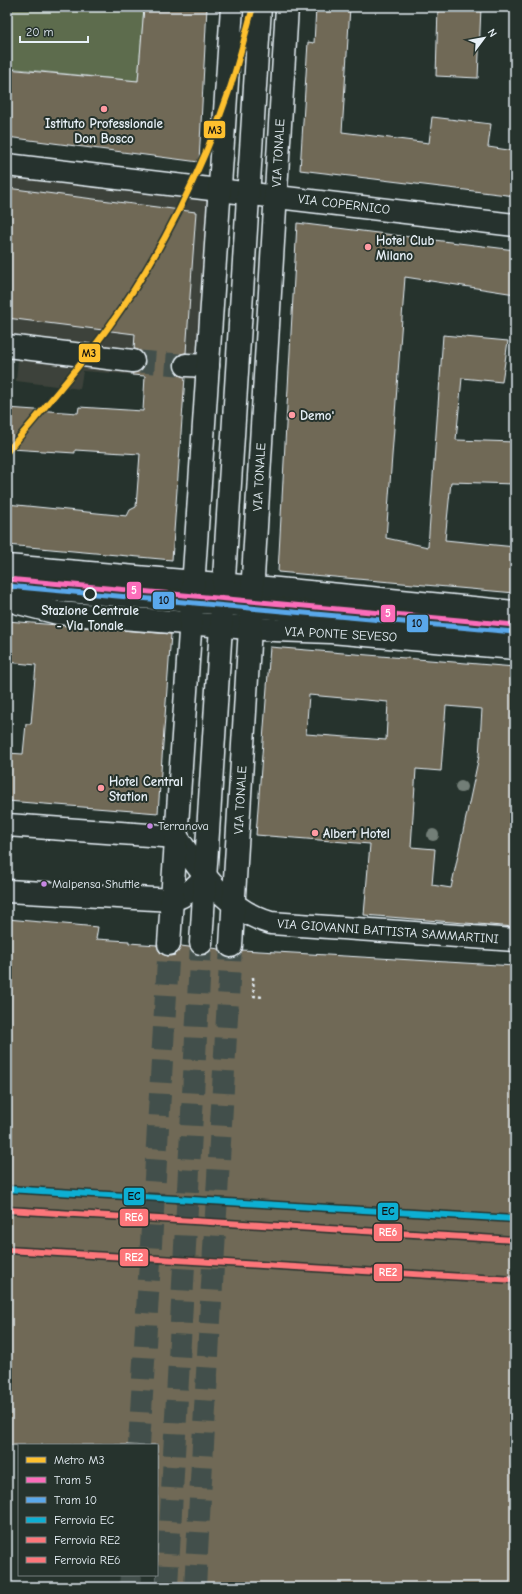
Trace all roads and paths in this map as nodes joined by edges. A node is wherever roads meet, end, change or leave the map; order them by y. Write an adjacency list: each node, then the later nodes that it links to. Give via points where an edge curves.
1 (232, 7): 5 (street)
2 (260, 7): 6 (street, VIA TONALE)
3 (287, 7): 7 (street, VIA TONALE)
4 (7, 165): 5 (street, VIA COPERNICO)
5 (220, 189): 6 (street, VIA COPERNICO); 12 (street)
6 (249, 193): 7 (street, VIA COPERNICO); 16 (street, VIA TONALE)
7 (276, 196): 8 (street, VIA COPERNICO); 18 (street, VIA TONALE)
8 (515, 225)
9 (7, 346): 10 (street)
10 (133, 361)
11 (186, 365): 12 (street)
12 (208, 366): 15 (street)
13 (7, 566): 15 (street)
14 (7, 586): 15 (street)
15 (193, 592): 16 (street); 20 (street)
16 (223, 595): 18 (street); 21 (street, VIA TONALE)
17 (7, 600): 20 (street, VIA PONTE SEVESO, via 58,613)
18 (251, 607): 19 (street, VIA PONTE SEVESO); 21 (street, VIA PONTE SEVESO); 22 (street, VIA PONTE SEVESO); 23 (street, VIA PONTE SEVESO, via 275,630 331,632); 29 (street, VIA TONALE)
19 (515, 612)
20 (191, 623): 21 (street, VIA PONTE SEVESO); 25 (street)
21 (221, 626): 26 (street, VIA TONALE)
22 (515, 631)
23 (515, 648)
24 (7, 825): 25 (street)
25 (177, 837): 26 (street, VIA GIOVANNI BATTISTA SAMMARTINI); 28 (street)
26 (205, 876): 28 (street, via 198,886); 29 (street, VIA GIOVANNI BATTISTA SAMMARTINI); 31 (street, VIA TONALE)
27 (7, 891): 28 (street)
28 (173, 900): 32 (street)
29 (233, 904): 30 (street, VIA GIOVANNI BATTISTA SAMMARTINI, via 263,920 281,924); 33 (street, VIA TONALE)
30 (515, 940)
31 (201, 943)
32 (169, 944)
33 (231, 946)
34 (253, 977): 35 (path, via 254,996)
35 (263, 997)

